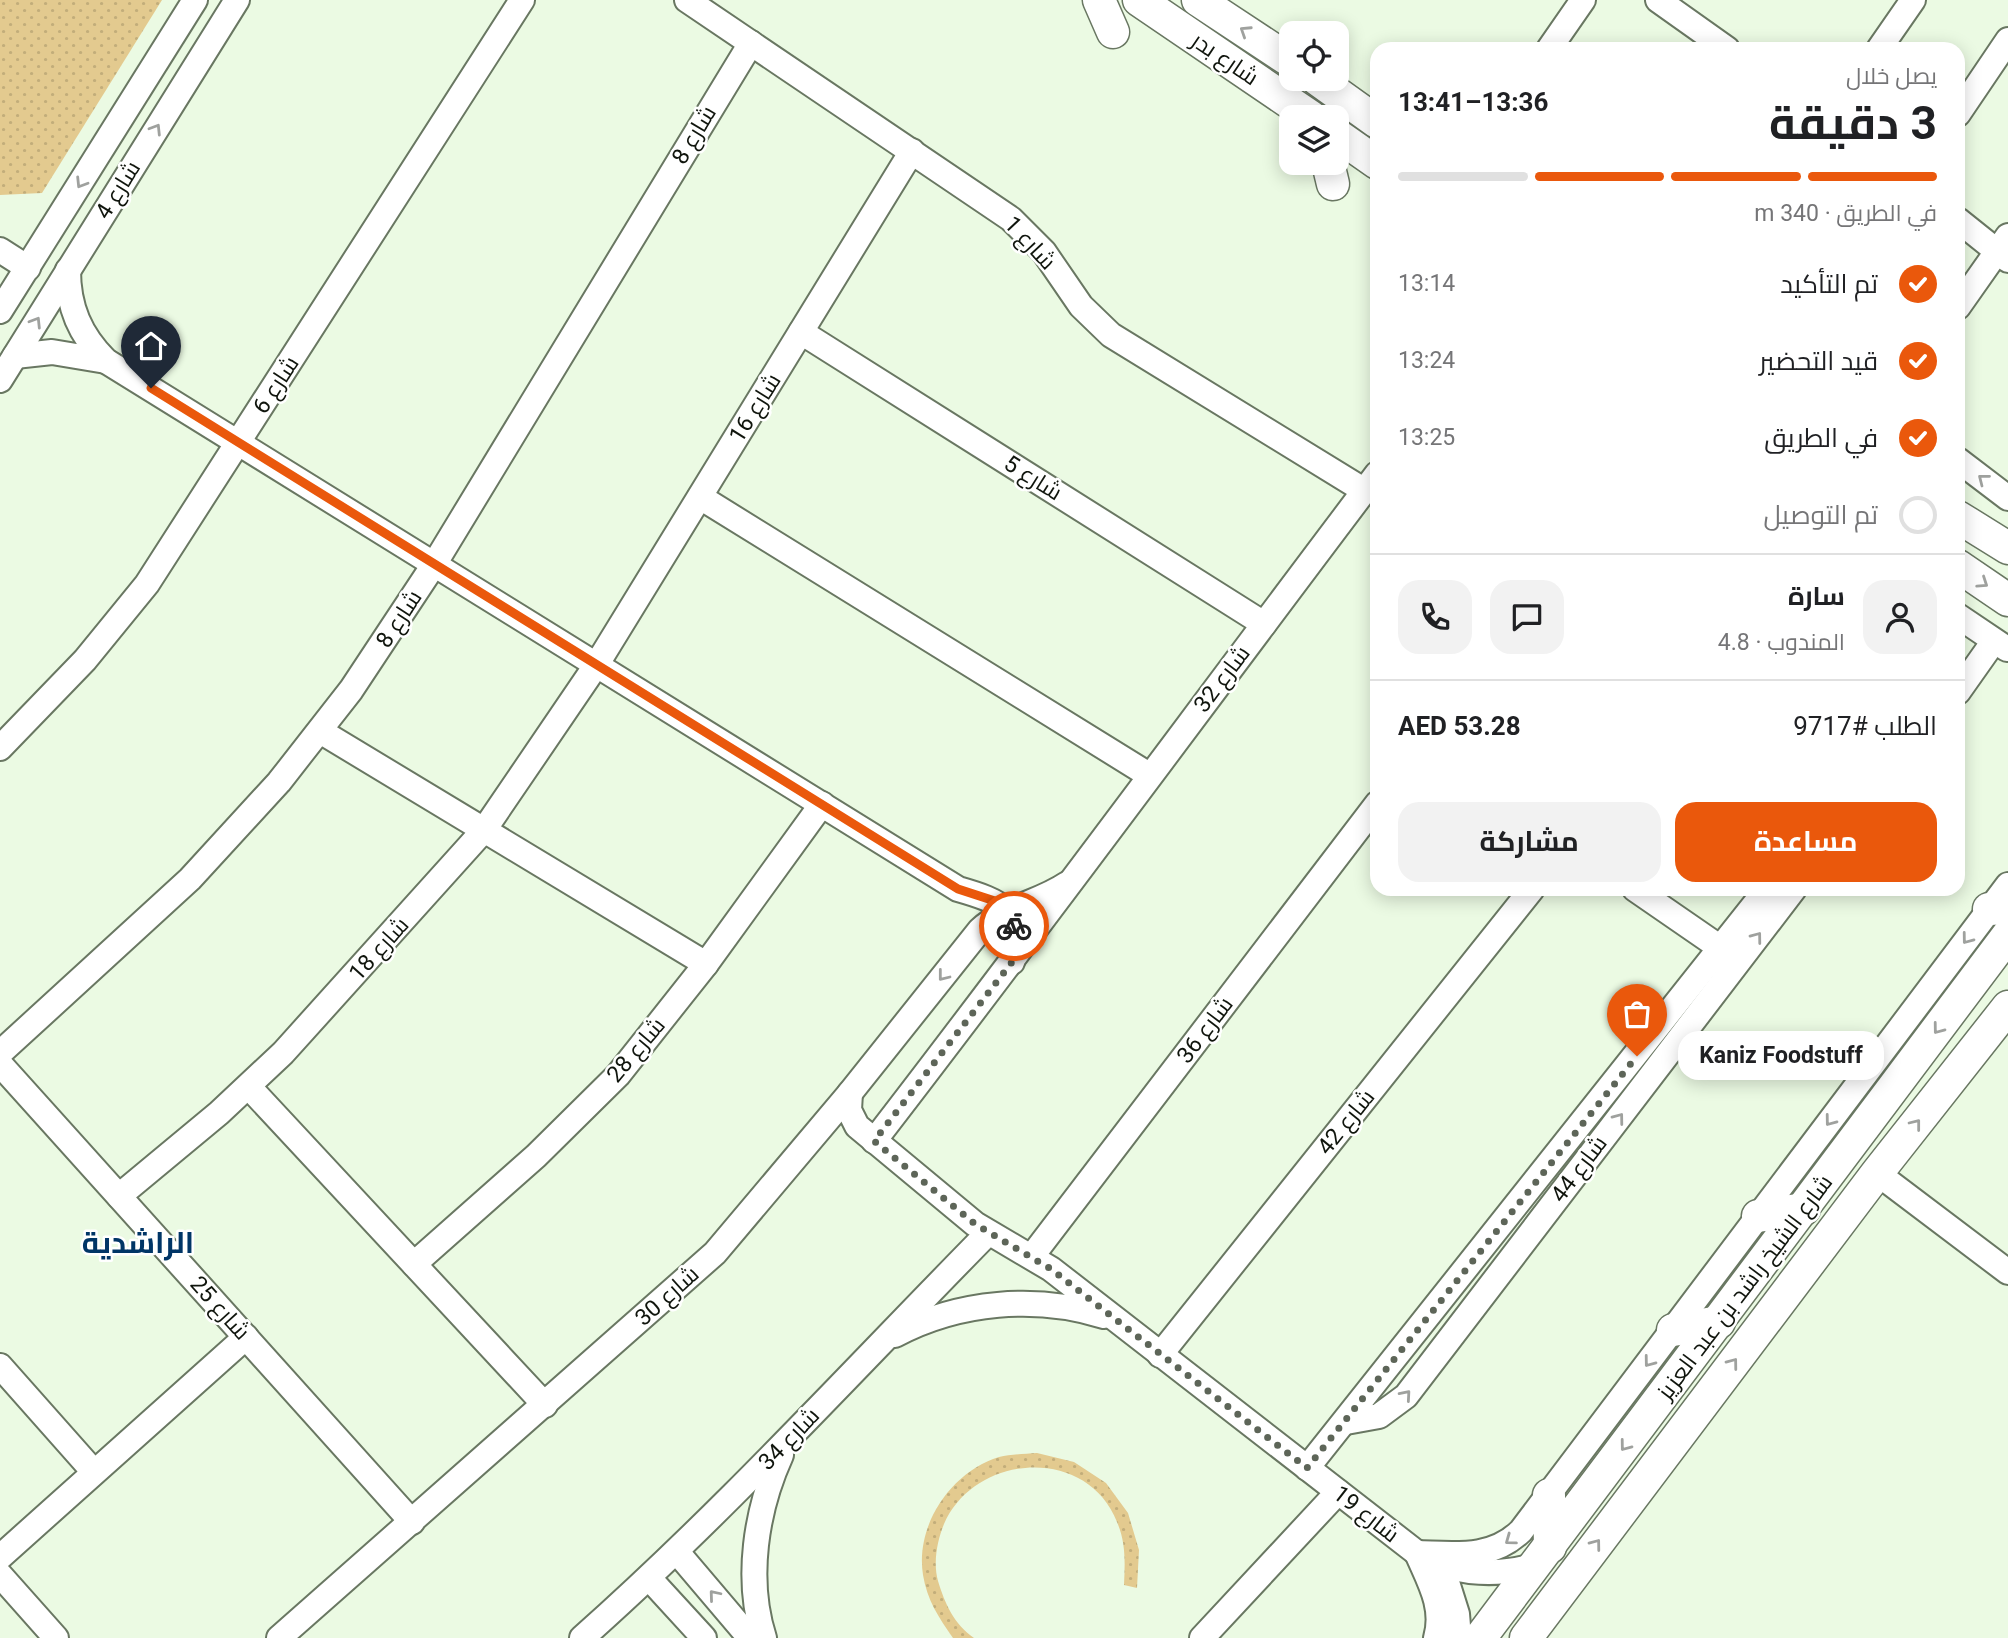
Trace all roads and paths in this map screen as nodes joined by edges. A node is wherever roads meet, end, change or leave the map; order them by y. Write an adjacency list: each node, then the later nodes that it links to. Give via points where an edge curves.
1 (195, 0): 28 (street, شارع 4, one-way to 28)
2 (237, 0): 29 (street, شارع 4, one-way to 2)
3 (522, 0): 36 (street, شارع 6)
4 (687, 0): 16 (street, شارع 1)
5 (1099, 0): 11 (main road)
6 (1139, 0): 21 (main road, شارع بدر)
7 (1198, 0): 17 (main road, شارع بدر, one-way to 7)
8 (1583, 0): 13 (street)
9 (1658, 0): 14 (street)
10 (1913, 0): 15 (street)
11 (1113, 32)
12 (2008, 40): 20 (street)
13 (1554, 42)
14 (1717, 42)
15 (1884, 42)
16 (751, 43): 23 (street, شارع 1); 44 (street, شارع 8)
17 (1279, 53)
18 (1342, 91): 19 (main road)
19 (1363, 101)
20 (1965, 104)
21 (1293, 105)
22 (1349, 143): 24 (main road)
23 (912, 151): 32 (street, شارع 16); 38 (street, شارع 1, via 1012,219 1044,253 1081,306 1128,348)
24 (1370, 158)
25 (1965, 224): 26 (street)
26 (2004, 249): 30 (street)
27 (0, 250): 28 (street)
28 (28, 268): 31 (street, شارع 4)
29 (68, 270): 33 (street, شارع 4, one-way to 29); 34 (street, via 76,320)
30 (1965, 298)
31 (0, 311)
32 (801, 332): 40 (street, شارع 16); 48 (street, شارع 5)
33 (15, 356): 34 (street, via 52,352); 35 (street, شارع 4)
34 (106, 361): 36 (street)
35 (0, 380)
36 (240, 441): 44 (street); 53 (street, شارع 6, via 117,623)
37 (1965, 465): 41 (street, one-way to 37)
38 (1370, 480)
39 (1370, 486): 48 (street, شارع 32)
40 (700, 497): 50 (street, شارع 16); 54 (street)
41 (2008, 498)
42 (1965, 521): 43 (main road)
43 (2008, 548)
44 (435, 563): 50 (street); 52 (street, شارع 8)
45 (1965, 571): 46 (main road, one-way to 46)
46 (2008, 600)
47 (1965, 621): 49 (street)
48 (1264, 624): 54 (street, شارع 32)
49 (2001, 645): 51 (street)
50 (597, 664): 55 (street); 57 (street, شارع 18)
51 (1965, 684)
52 (320, 731): 57 (street); 72 (street, شارع 8, via 190,878)
53 (0, 748)
54 (1149, 775): 58 (street, شارع 32)
55 (822, 804): 59 (street); 70 (street, شارع 28)
56 (1370, 813): 83 (street, شارع 36)
57 (484, 830): 70 (street); 74 (street, شارع 18, via 315,1021)
58 (1067, 884): 65 (street, شارع 32, via 1039,901); 69 (street, شارع 32)
59 (958, 889): 65 (street, via 994,900); 67 (street, via 973,915)
60 (1526, 896): 91 (street, شارع 42)
61 (1645, 896): 68 (street)
62 (1762, 896): 68 (street, شارع 44)
63 (1789, 896): 94 (street, شارع 44, one-way to 63, via 1379,1416 1406,1396)
64 (2002, 900): 81 (street, one-way to 81)
65 (1008, 911): 67 (street, شارع 30, via 988,922); 69 (street, via 1016,942)
66 (2008, 935): 80 (main road, شارع الشيخ راشد بن عبد العزيز, one-way to 80)
67 (973, 939): 75 (street, شارع 30, one-way to 75)
68 (1722, 948): 94 (street, شارع 44)
69 (1012, 962): 77 (street)
70 (706, 964): 84 (street, شارع 28, via 618,1075 536,1156)
71 (2008, 1007): 78 (main road, شارع الشيخ راشد بن عبد العزيز, one-way to 71)
72 (0, 1053)
73 (0, 1064): 79 (street, شارع 25)
74 (249, 1087): 79 (street, شارع 18); 84 (street)
75 (850, 1093): 76 (street, شارع 30); 77 (street, شارع 19, via 849,1110)
76 (816, 1133): 77 (street); 93 (street, شارع 30, via 715,1253)
77 (869, 1137): 82 (street, شارع 19)
78 (1877, 1173): 85 (street); 117 (main road, شارع الشيخ راشد بن عبد العزيز, one-way to 78)
79 (119, 1196): 89 (street, شارع 25)
80 (1804, 1209): 81 (main road); 87 (main road, شارع الشيخ راشد بن عبد العزيز)
81 (1758, 1216): 88 (street)
82 (988, 1233): 83 (street, شارع 19); 90 (street, شارع 34)
83 (1032, 1256): 86 (street, شارع 19)
84 (414, 1264): 93 (street)
85 (2008, 1272)
86 (1116, 1320): 90 (street, via 1064,1307 1010,1304 944,1315); 91 (street, شارع 19)
87 (1719, 1322): 88 (main road); 102 (main road, شارع الشيخ راشد بن عبد العزيز, one-way to 102)
88 (1674, 1330): 99 (street, one-way to 99)
89 (246, 1337): 97 (street); 100 (street, شارع 25)
90 (882, 1342): 95 (street, شارع 34)
91 (1160, 1355): 96 (street, شارع 19)
92 (0, 1366): 97 (street)
93 (545, 1405): 100 (street, شارع 30)
94 (1346, 1422): 96 (street, شارع 44)
95 (787, 1443): 101 (street, شارع 34); 112 (street, via 763,1503 757,1535 757,1599)
96 (1307, 1468): 98 (street, شارع 19)
97 (94, 1472): 103 (street)
98 (1338, 1492): 104 (street, شارع 19); 113 (street)
99 (1549, 1495): 102 (main road); 104 (street, one-way to 104, via 1521,1531 1502,1546 1479,1554)
100 (412, 1522): 108 (street, شارع 30)
101 (677, 1552): 106 (street, شارع 34); 111 (street, one-way to 101)
102 (1543, 1556): 104 (street, شارع 19, via 1487,1574); 116 (main road, شارع الشيخ راشد بن عبد العزيز)
103 (0, 1558)
104 (1427, 1558): 114 (street, via 1438,1603); 115 (street, شارع 19, via 1453,1596)
105 (0, 1575): 107 (street)
106 (649, 1578): 109 (street, شارع 34); 110 (street)
107 (56, 1638)
108 (279, 1638)
109 (582, 1638)
110 (704, 1638)
111 (750, 1638)
112 (764, 1638)
113 (1202, 1638)
114 (1436, 1638)
115 (1459, 1638)
116 (1480, 1638)
117 (1526, 1638)

